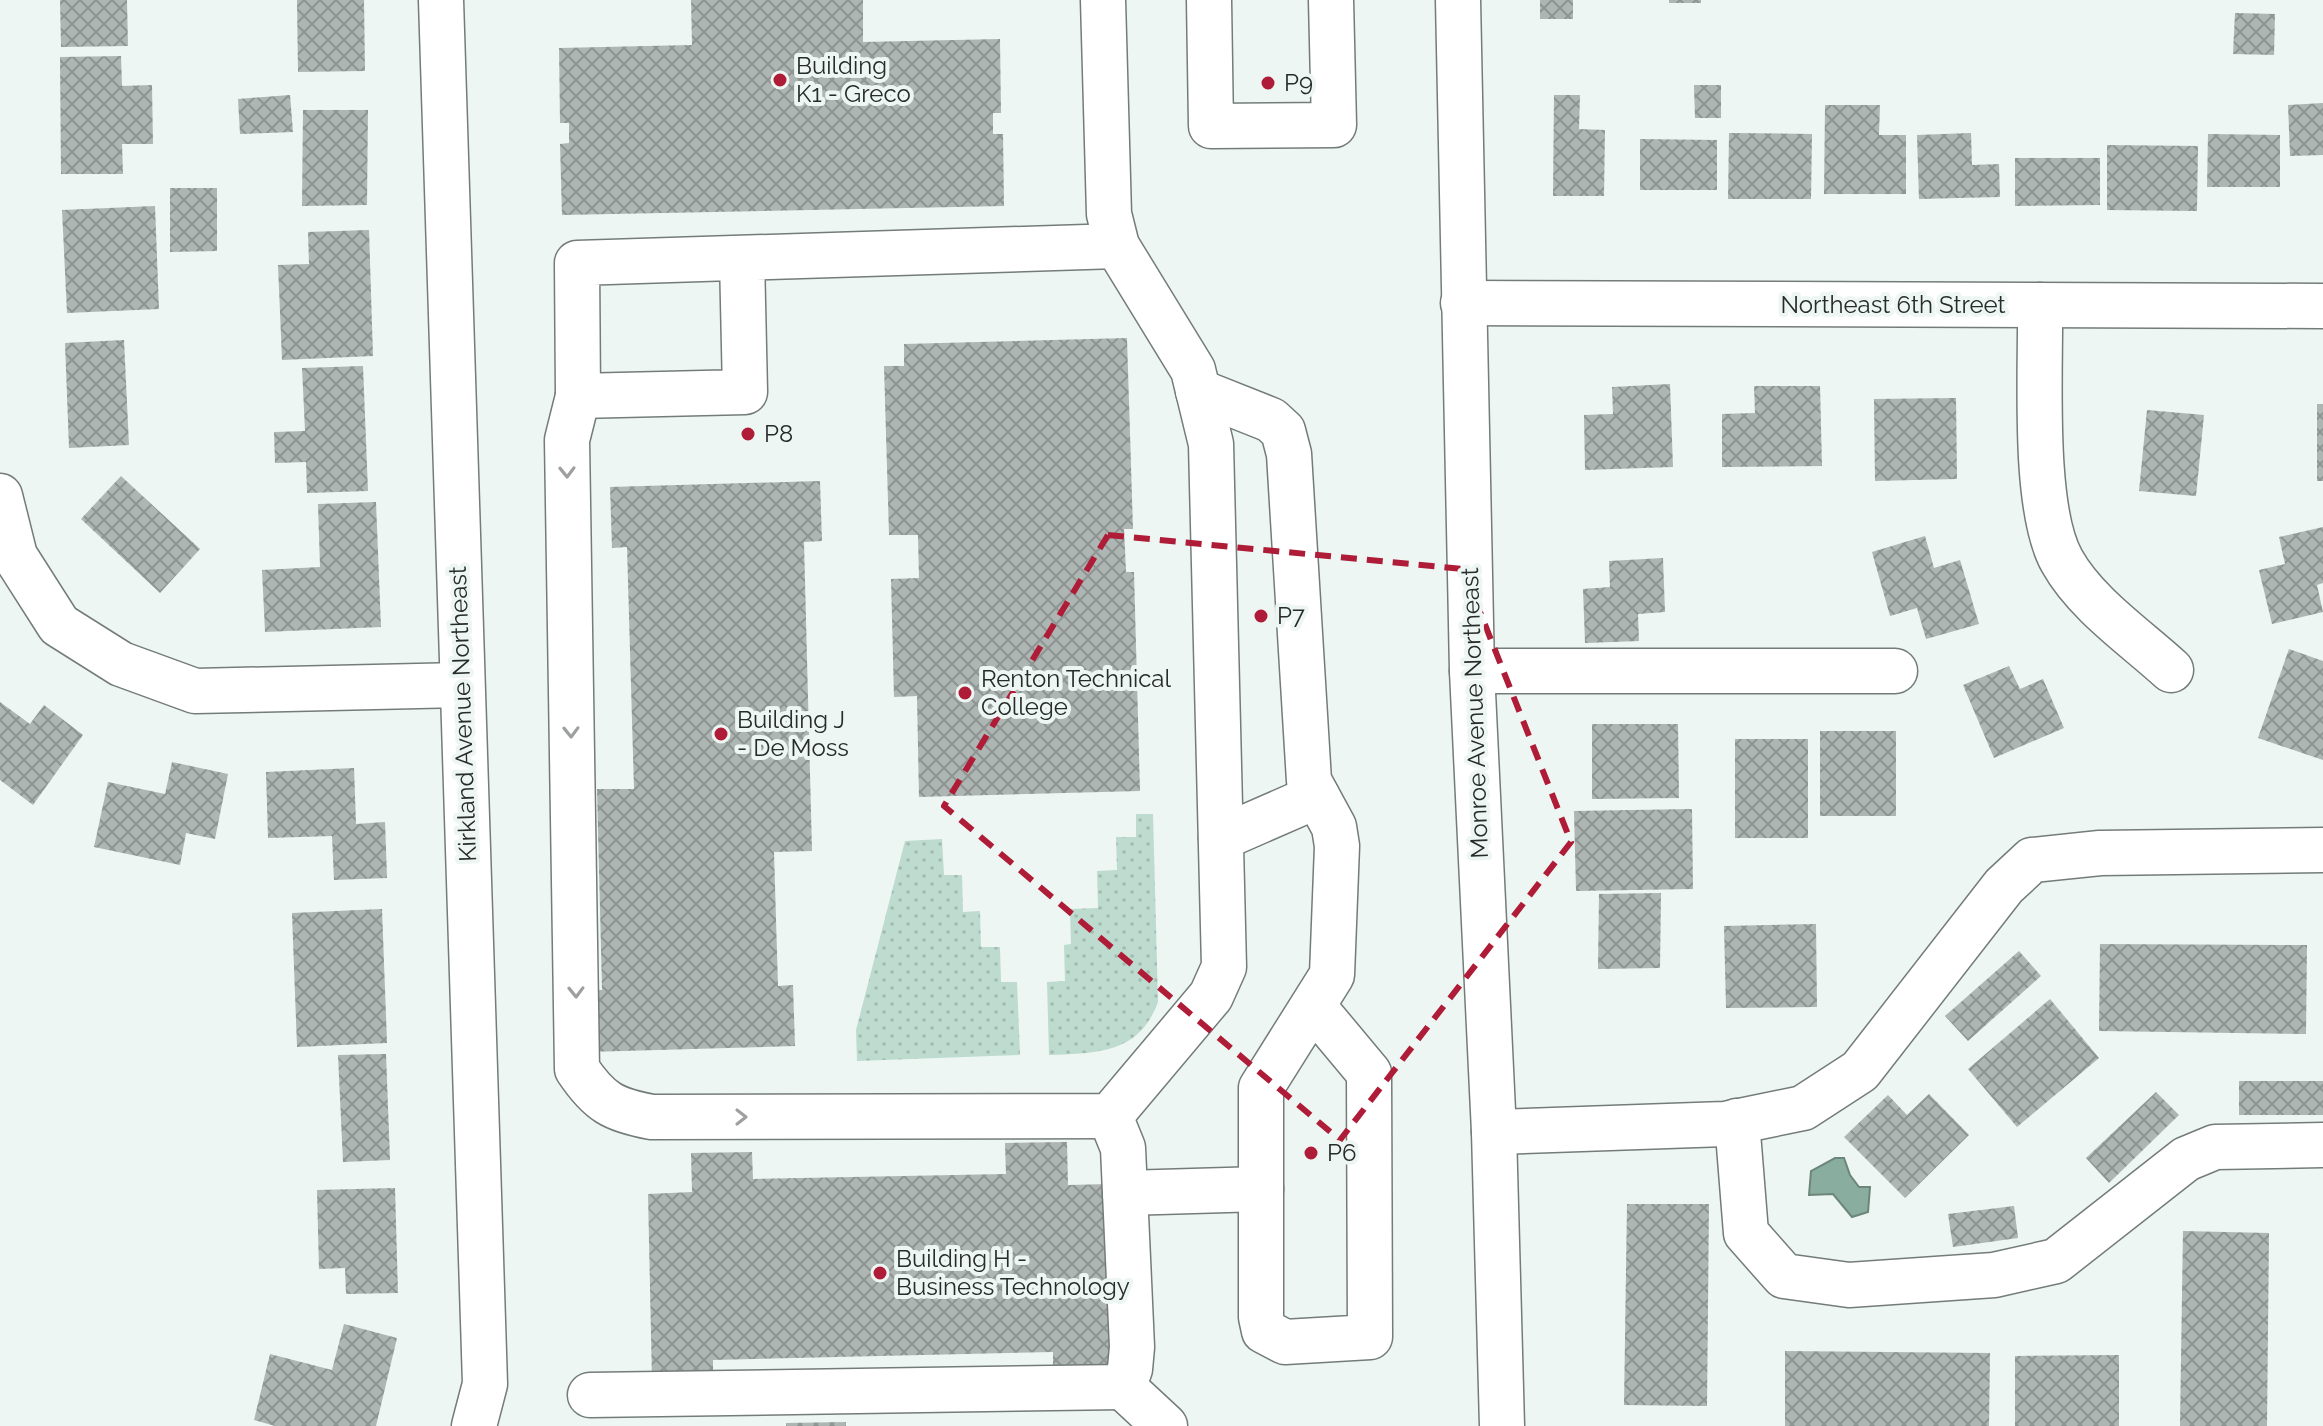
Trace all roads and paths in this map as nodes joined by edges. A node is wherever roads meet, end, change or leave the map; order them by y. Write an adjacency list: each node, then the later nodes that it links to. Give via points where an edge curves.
1 (441, 0): 17 (street, Kirkland Avenue Northeast)
2 (1103, 0): 6 (street, via 1109,214)
3 (1209, 0): 4 (street, via 1211,126 1334,125)
4 (1331, 0)
5 (1458, 0): 8 (street, Monroe Avenue Northeast)
6 (1117, 246): 7 (street); 11 (street, via 1193,370)
7 (742, 258): 12 (street, via 577,263); 12 (street, via 745,392)
8 (1463, 303): 9 (street, Northeast 6th Street); 15 (street, Monroe Avenue Northeast)
9 (2040, 305): 10 (street, Northeast 6th Street); 14 (street, via 2044,503 2062,561 2094,600)
10 (2323, 306)
11 (1198, 391): 18 (street, via 1271,420 1283,431 1289,454 1309,781); 19 (street, via 1211,444)
12 (578, 396): 22 (street, one-way to 22, via 567,456 577,1069 589,1086 606,1104 652,1117)
13 (0, 496): 17 (street, via 15,556 59,625 121,664 195,691)
14 (2171, 670)
15 (1472, 671): 16 (street); 24 (street, Monroe Avenue Northeast)
16 (1895, 671)
17 (462, 685): 30 (street, Kirkland Avenue Northeast, via 485,1384)
18 (1317, 796): 19 (street); 21 (street, via 1334,827 1337,846 1332,975)
19 (1221, 838): 22 (street, via 1224,967 1211,996)
20 (2323, 850): 23 (street, via 2100,853 2032,860 2004,886 1860,1071 1803,1108)
21 (1313, 1006): 26 (street, via 1261,1088); 26 (street, via 1369,1073 1370,1337 1285,1342 1264,1331)
22 (1110, 1116): 27 (street, via 1123,1148)
23 (1737, 1121): 24 (street); 25 (street, via 1746,1233 1784,1276 1849,1285 1994,1275 2056,1261 2186,1159 2215,1147)
24 (1494, 1132): 32 (street, Monroe Avenue Northeast)
25 (2323, 1145)
26 (1261, 1189): 27 (street)
27 (1125, 1193): 28 (street, via 1132,1347)
28 (1123, 1387): 29 (street); 31 (street)
29 (590, 1395)
30 (474, 1426)
31 (1165, 1426)
32 (1502, 1426)

